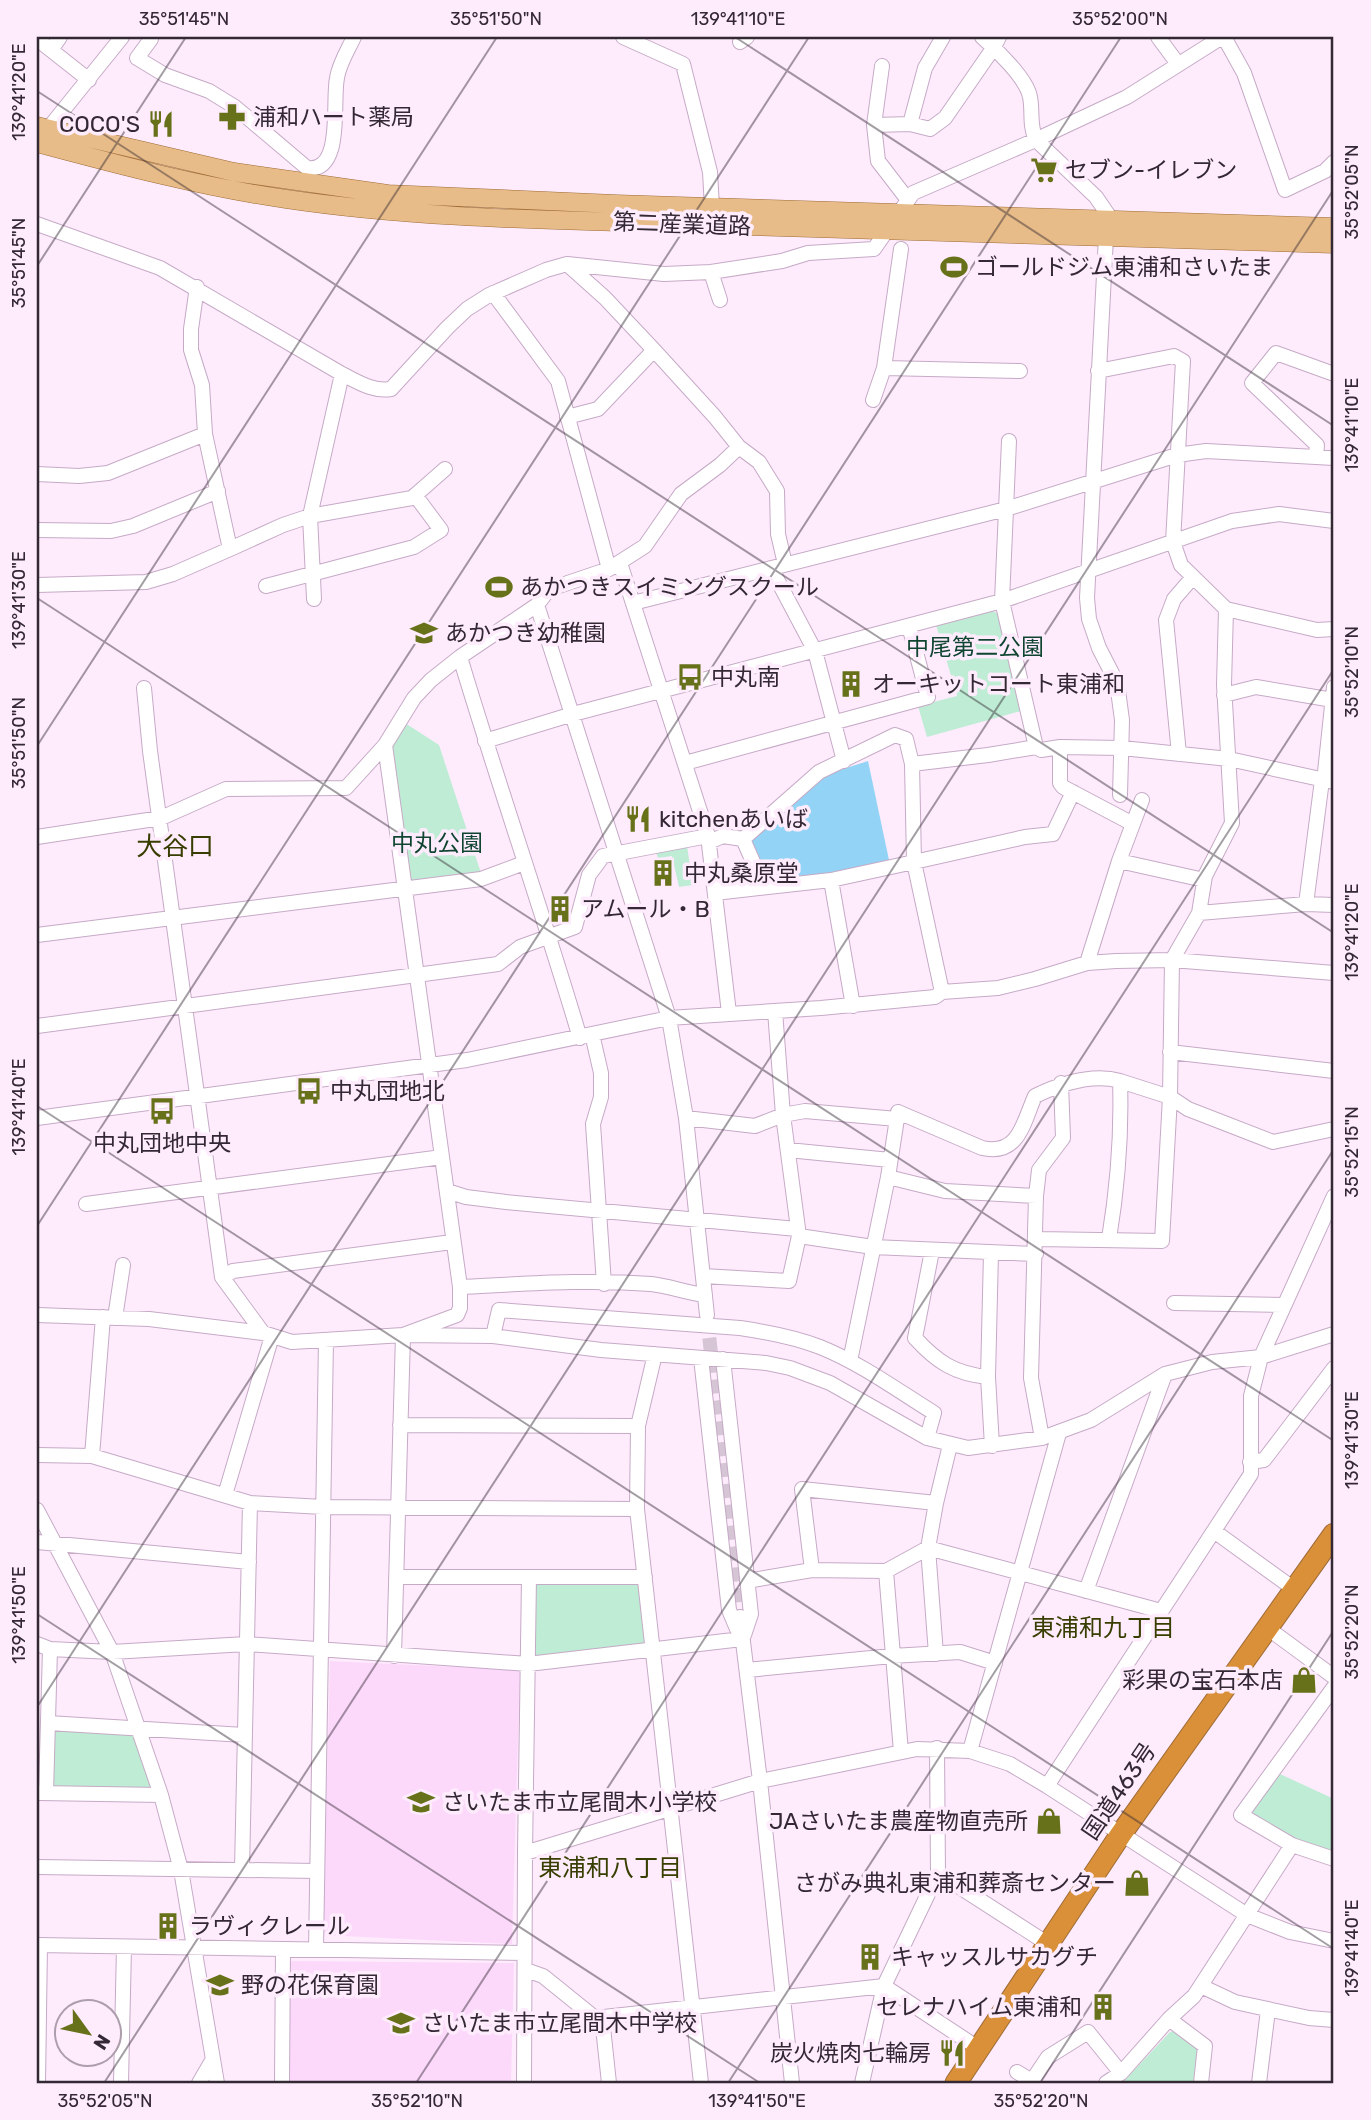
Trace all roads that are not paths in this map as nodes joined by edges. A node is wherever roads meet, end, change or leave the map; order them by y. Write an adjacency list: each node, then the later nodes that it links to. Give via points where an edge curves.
1 (60, 37): 14 (street)
2 (121, 37): 17 (street)
3 (149, 37): 4 (street, via 137,58 164,75 209,90 307,168 316,169 328,159 333,143 337,77)
4 (354, 37)
5 (623, 37): 23 (street, via 683,64 710,172)
6 (740, 37): 7 (street, via 740,42)
7 (747, 37)
8 (943, 37): 18 (street, via 925,68)
9 (982, 37): 13 (street)
10 (1158, 37): 15 (street)
11 (1223, 37): 15 (street); 22 (street, via 1244,73 1285,190)
12 (37, 38): 14 (street)
13 (996, 42): 18 (street, via 945,118 930,129); 21 (street, via 1030,95)
14 (51, 50): 17 (street)
15 (1178, 64): 21 (street, via 1127,97)
16 (882, 66): 19 (street)
17 (89, 80): 20 (street)
18 (910, 124): 19 (street)
19 (874, 125): 24 (street, via 878,160)
20 (39, 135): 23 (main road, 第二産業道路, via 234,172 376,192); 28 (main road, 第二産業道路, via 160,175 229,190 385,211)
21 (1036, 140): 24 (street, via 913,193); 27 (street, via 1096,197)
22 (1334, 162)
23 (712, 207): 24 (main road, 第二産業道路)
24 (904, 207): 27 (main road, 第二産業道路); 28 (street)
25 (37, 223): 33 (street, via 160,268)
26 (1334, 227): 27 (main road, 第二産業道路)
27 (1109, 228): 28 (main road, 第二産業道路); 29 (main road, 第二産業道路); 39 (street)
28 (887, 232): 32 (street, via 874,249 808,253)
29 (1334, 244)
30 (901, 249): 37 (street)
31 (567, 264): 32 (street, via 664,274); 34 (street); 36 (street)
32 (711, 272): 35 (street)
33 (197, 287): 40 (street); 44 (street, via 191,350 202,385)
34 (493, 293): 40 (street, via 467,309 391,389 370,388); 43 (street, via 558,381)
35 (720, 300)
36 (653, 350): 43 (street, via 598,409); 46 (street)
37 (884, 368): 38 (street); 42 (street)
38 (1020, 371)
39 (1098, 371): 47 (street, via 1174,356 1183,361); 52 (street)
40 (342, 374): 56 (street)
41 (1334, 374): 48 (street, via 1276,354 1252,383 1317,445)
42 (873, 400)
43 (567, 417): 61 (street)
44 (205, 434): 51 (street, via 108,473); 53 (street)
45 (1009, 441): 55 (street)
46 (739, 447): 61 (street, via 681,494 645,547); 62 (street, via 759,462 777,491)
47 (1177, 455): 48 (street, via 1206,451); 52 (street); 59 (street)
48 (1316, 457): 49 (street)
49 (1334, 458)
50 (446, 469): 54 (street)
51 (37, 474)
52 (1092, 481): 55 (street); 63 (street)
53 (218, 491): 58 (street, via 111,531); 60 (street)
54 (415, 495): 56 (street); 64 (street, via 441,530 414,547)
55 (1006, 509): 62 (street); 69 (street)
56 (310, 516): 60 (street); 64 (street)
57 (1334, 521): 59 (street, via 1258,515)
58 (37, 530)
59 (1173, 542): 63 (street); 65 (street, via 1181,565)
60 (230, 549): 66 (street, via 146,582)
61 (614, 566): 70 (street); 71 (street, via 553,588)
62 (778, 566): 70 (street); 75 (street)
63 (1087, 571): 69 (street); 87 (street, via 1089,619 1117,683)
64 (313, 574): 67 (street); 68 (street)
65 (1193, 577): 72 (street); 88 (street, via 1174,599 1166,620)
66 (37, 585)
67 (266, 586)
68 (314, 599)
69 (1002, 601): 73 (street); 85 (street)
70 (633, 603): 78 (street)
71 (537, 605): 76 (street); 81 (street)
72 (1226, 609): 74 (street, via 1317,630); 80 (street)
73 (909, 626): 75 (street); 82 (street, via 928,697)
74 (1334, 629)
75 (815, 651): 78 (street); 82 (street)
76 (460, 657): 83 (street); 84 (street, via 414,698)
77 (144, 688): 97 (street)
78 (662, 691): 81 (street); 91 (street)
79 (1333, 693): 80 (street, via 1256,687); 93 (street, via 1325,772)
80 (1224, 695): 89 (street)
81 (573, 714): 83 (street); 102 (street)
82 (833, 723): 90 (street); 91 (street)
83 (485, 741): 105 (street)
84 (385, 745): 97 (street, via 346,788 226,789); 109 (street)
85 (1036, 747): 86 (street); 92 (street)
86 (1060, 747): 87 (street); 94 (street, via 1060,783)
87 (1122, 748): 88 (street); 95 (street)
88 (1179, 754): 89 (street)
89 (1229, 759): 93 (street); 107 (street, via 1232,823)
90 (844, 761): 92 (street, via 895,735 906,739); 101 (street, via 819,772)
91 (685, 763): 100 (street)
92 (912, 764): 104 (street)
93 (1328, 781): 111 (street)
94 (1073, 792): 98 (street); 104 (street, via 1053,834 1025,836)
95 (1120, 795)
96 (1142, 800): 98 (street)
97 (161, 818): 99 (street); 114 (street)
98 (1133, 824): 103 (street)
99 (37, 837)
100 (708, 839): 101 (street); 102 (street); 110 (street)
101 (743, 839): 108 (street)
102 (618, 854): 116 (street, via 603,856 589,875 575,927); 126 (street)
103 (1119, 861): 107 (street); 118 (street)
104 (914, 862): 106 (street); 121 (street)
105 (524, 863): 109 (street, via 481,879); 116 (street)
106 (831, 880): 108 (street); 123 (street)
107 (1204, 880): 113 (street)
108 (764, 887): 110 (street)
109 (406, 888): 114 (street); 120 (street)
110 (715, 892): 125 (street)
111 (1306, 904): 112 (street); 113 (street)
112 (1334, 905)
113 (1199, 913): 117 (street)
114 (174, 916): 115 (street); 122 (street)
115 (37, 935)
116 (550, 935): 120 (street, via 520,947 498,964); 128 (street)
117 (1172, 960): 118 (street); 119 (street); 129 (street)
118 (1087, 963): 121 (street, via 998,988)
119 (1334, 972)
120 (417, 974): 122 (street); 130 (street)
121 (942, 992): 123 (street)
122 (185, 1005): 127 (street); 134 (street)
123 (853, 1006): 124 (street)
124 (775, 1011): 125 (street); 136 (street)
125 (729, 1013): 126 (street)
126 (669, 1018): 128 (street); 138 (street)
127 (37, 1026)
128 (586, 1036): 130 (street); 150 (street, via 601,1073 601,1097 593,1124)
129 (1170, 1052): 131 (street); 135 (street)
130 (429, 1066): 134 (street); 142 (street)
131 (1334, 1071)
132 (1120, 1081): 133 (street); 135 (street); 153 (street, via 1122,1132)
133 (1061, 1083): 139 (street, via 1035,1096 1016,1140 996,1151 898,1112); 147 (street, via 1063,1138 1039,1170)
134 (197, 1096): 137 (street); 145 (street)
135 (1170, 1097): 140 (street, via 1188,1109 1273,1142); 153 (street, via 1162,1241)
136 (783, 1115): 138 (street, via 755,1126); 139 (street, via 805,1111); 141 (street)
137 (37, 1118)
138 (686, 1118): 151 (street)
139 (897, 1119): 143 (street)
140 (1334, 1129)
141 (788, 1150): 143 (street); 152 (street)
142 (442, 1157): 145 (street); 146 (street)
143 (890, 1160): 144 (street)
144 (888, 1177): 147 (street, via 945,1191); 155 (street)
145 (210, 1186): 149 (street); 161 (street)
146 (447, 1191): 150 (street, via 506,1202); 154 (street)
147 (1036, 1196): 156 (street)
148 (1334, 1196): 166 (street)
149 (86, 1204)
150 (599, 1209): 151 (street); 162 (street)
151 (697, 1218): 152 (street); 160 (street)
152 (798, 1233): 155 (street); 160 (street, via 789,1281)
153 (1109, 1239): 156 (street)
154 (452, 1242): 161 (street, via 233,1271); 163 (street)
155 (873, 1247): 157 (street); 179 (street)
156 (1036, 1247): 158 (street); 187 (street, via 1031,1378)
157 (932, 1251): 158 (street); 182 (street, via 915,1338 949,1367)
158 (991, 1254): 182 (street)
159 (123, 1265): 169 (street)
160 (703, 1276): 164 (street)
161 (222, 1277): 171 (street)
162 (604, 1284): 163 (street); 164 (street, via 653,1284)
163 (460, 1287): 172 (street, via 457,1315)
164 (705, 1294): 168 (street)
165 (1174, 1303): 166 (street)
166 (1284, 1305): 176 (street)
167 (37, 1315): 169 (street)
168 (707, 1315)
169 (109, 1317): 171 (street); 191 (street)
170 (1334, 1334): 176 (street)
171 (268, 1335): 174 (street, via 292,1342); 193 (street)
172 (403, 1335): 173 (street); 174 (street); 183 (street)
173 (493, 1336): 175 (street); 179 (street, via 499,1310 760,1331)
174 (326, 1340): 196 (street)
175 (655, 1354): 177 (street); 184 (street)
176 (1261, 1357): 181 (street, via 1212,1362); 192 (street, via 1251,1396)
177 (701, 1358): 178 (street); 218 (street, via 729,1610)
178 (723, 1359): 186 (street, via 810,1374); 212 (street)
179 (850, 1361): 186 (street, via 934,1413)
180 (1334, 1368): 192 (street, via 1264,1460)
181 (1166, 1374): 185 (street, via 1091,1420); 214 (street)
182 (988, 1377): 189 (street)
183 (400, 1426): 184 (street); 197 (street)
184 (638, 1426): 198 (street)
185 (1059, 1433): 187 (street); 208 (street)
186 (927, 1438): 188 (street)
187 (1042, 1438): 189 (street)
188 (950, 1445): 189 (street); 195 (street)
189 (992, 1446)
190 (37, 1455): 191 (street)
191 (92, 1456): 193 (street)
192 (1250, 1462): 200 (street, via 1251,1474)
193 (225, 1495): 194 (street)
194 (250, 1503): 196 (street); 205 (street)
195 (936, 1503): 204 (street); 206 (street, via 802,1489)
196 (323, 1507): 197 (street); 222 (street)
197 (398, 1508): 198 (street); 209 (street)
198 (637, 1509): 211 (street)
199 (37, 1510): 203 (street)
200 (1214, 1531): 213 (street); 215 (street)
201 (1334, 1534): 213 (highway, 国道463号)
202 (37, 1542): 203 (street)
203 (55, 1544): 205 (street); 223 (street)
204 (928, 1548): 207 (street); 208 (street); 224 (street)
205 (248, 1562): 219 (street)
206 (812, 1570): 207 (street); 212 (street)
207 (886, 1571): 226 (street)
208 (1020, 1573): 214 (street); 227 (street)
209 (396, 1577): 210 (street); 225 (street)
210 (529, 1577): 211 (street); 228 (street)
211 (645, 1577): 221 (street)
212 (747, 1581): 218 (street, via 751,1614)
213 (1294, 1589): 217 (highway, 国道463号)
214 (1086, 1591): 215 (street)
215 (1161, 1611): 239 (street)
216 (740, 1617): 218 (street)
217 (1266, 1627): 230 (street); 243 (highway, 国道463号)
218 (743, 1639): 221 (street); 229 (street)
219 (246, 1644): 222 (street); 223 (street); 234 (street)
220 (43, 1646): 223 (street); 232 (street)
221 (653, 1649): 228 (street); 242 (street)
222 (321, 1651): 225 (street); 250 (street)
223 (113, 1652): 233 (street)
224 (936, 1654): 226 (street); 227 (street, via 960,1653)
225 (394, 1656): 228 (street)
226 (892, 1656): 229 (street); 237 (street)
227 (995, 1663): 236 (street)
228 (528, 1664): 245 (street)
229 (747, 1670): 238 (street)
230 (1334, 1677)
231 (1334, 1687): 244 (street, via 1241,1815)
232 (48, 1723): 233 (street); 240 (street)
233 (139, 1730): 234 (street); 241 (street)
234 (244, 1735): 248 (street)
235 (937, 1748): 236 (street); 237 (street); 251 (street)
236 (970, 1751): 239 (street, via 1010,1765)
237 (901, 1752): 238 (street)
238 (760, 1782): 242 (street); 264 (street)
239 (1047, 1786): 243 (street)
240 (41, 1793): 241 (street)
241 (161, 1795): 249 (street)
242 (671, 1808): 245 (street); 265 (street)
243 (1121, 1834): 252 (street); 254 (highway, 国道463号)
244 (1292, 1846): 246 (street); 252 (street)
245 (525, 1853): 260 (street)
246 (1334, 1859)
247 (37, 1867): 249 (street)
248 (242, 1869): 249 (street); 250 (street)
249 (181, 1870): 257 (street)
250 (317, 1871): 259 (street)
251 (938, 1873): 254 (street); 262 (street)
252 (1247, 1915): 253 (street, via 1290,1932); 263 (street)
253 (1334, 1941)
254 (1048, 1944): 270 (highway, 国道463号)
255 (38, 1945): 256 (street); 275 (street)
256 (124, 1947): 257 (street); 276 (street)
257 (194, 1947): 258 (street); 271 (street)
258 (283, 1949): 259 (street); 279 (street)
259 (316, 1949): 260 (street)
260 (524, 1953): 261 (street)
261 (526, 1970): 267 (street, via 539,1974 595,2018); 280 (street)
262 (884, 1986): 264 (street); 270 (street); 284 (street)
263 (1201, 1986): 266 (street, via 1235,2002); 268 (street)
264 (782, 1997): 265 (street); 283 (street)
265 (694, 2006): 267 (street); 282 (street)
266 (1268, 2010): 269 (street); 288 (street)
267 (602, 2018): 281 (street)
268 (1169, 2019): 273 (street); 287 (street, via 1205,2046)
269 (1334, 2020)
270 (978, 2048): 285 (highway, 国道463号)
271 (213, 2059): 277 (street); 278 (street)
272 (1017, 2071): 274 (street)
273 (1121, 2073): 274 (street, via 1088,2032 1048,2057); 286 (street)
274 (1033, 2082)
275 (38, 2083)
276 (121, 2083)
277 (200, 2083)
278 (217, 2083)
279 (282, 2083)
280 (524, 2083)
281 (609, 2083)
282 (701, 2083)
283 (792, 2083)
284 (862, 2083)
285 (956, 2083)
286 (1106, 2083)
287 (1202, 2083)
288 (1259, 2083)

